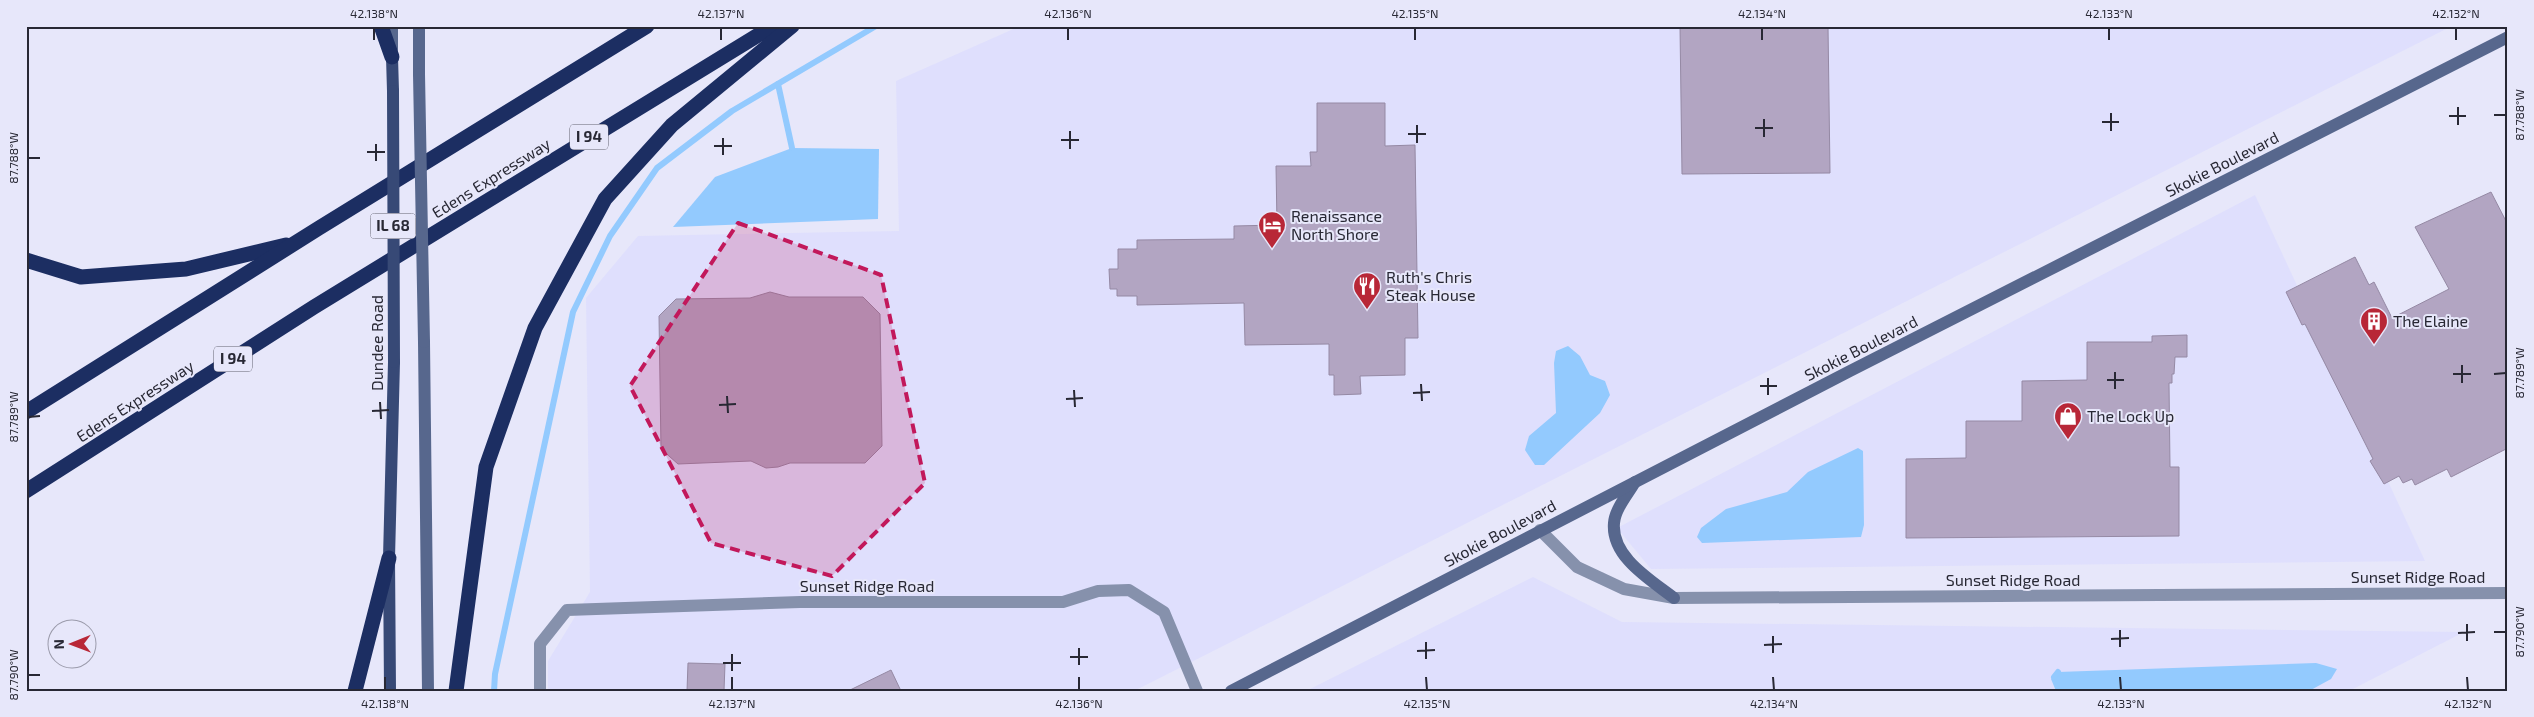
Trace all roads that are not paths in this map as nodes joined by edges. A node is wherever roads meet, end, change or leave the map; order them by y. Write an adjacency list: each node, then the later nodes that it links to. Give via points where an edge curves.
1 (382, 26): 8 (highway)
2 (392, 26): 8 (main road, Dundee Road)
3 (419, 26): 22 (main road, bridge)
4 (647, 26): 9 (highway)
5 (773, 26): 12 (highway, Edens Expressway / I 94, via 314,307)
6 (792, 26): 23 (highway, via 672,125 605,200 535,328 486,467)
7 (2508, 37): 13 (main road, Skokie Boulevard)
8 (392, 58): 17 (main road, Dundee Road / IL 68, bridge, via 394,362)
9 (300, 242): 10 (highway, via 186,269 81,277); 11 (highway)
10 (26, 260)
11 (26, 412)
12 (61, 470): 14 (highway, Edens Expressway / I 94); 15 (highway)
13 (1635, 481): 16 (main road, Skokie Boulevard); 19 (main road, via 1616,512 1614,522 1618,546 1647,577)
14 (26, 491)
15 (26, 504)
16 (1540, 530): 19 (street, Sunset Ridge Road, via 1578,567 1624,589); 26 (main road, Skokie Boulevard)
17 (389, 558): 20 (highway); 21 (main road, Dundee Road / IL 68)
18 (2508, 593): 19 (street, Sunset Ridge Road)
19 (1674, 598)
20 (355, 691)
21 (390, 691)
22 (428, 691)
23 (456, 691)
24 (540, 691): 25 (street, Sunset Ridge Road, via 540,644 567,610 800,602 1063,602 1098,591 1129,590 1164,612)
25 (1197, 691)
26 (1231, 691)

